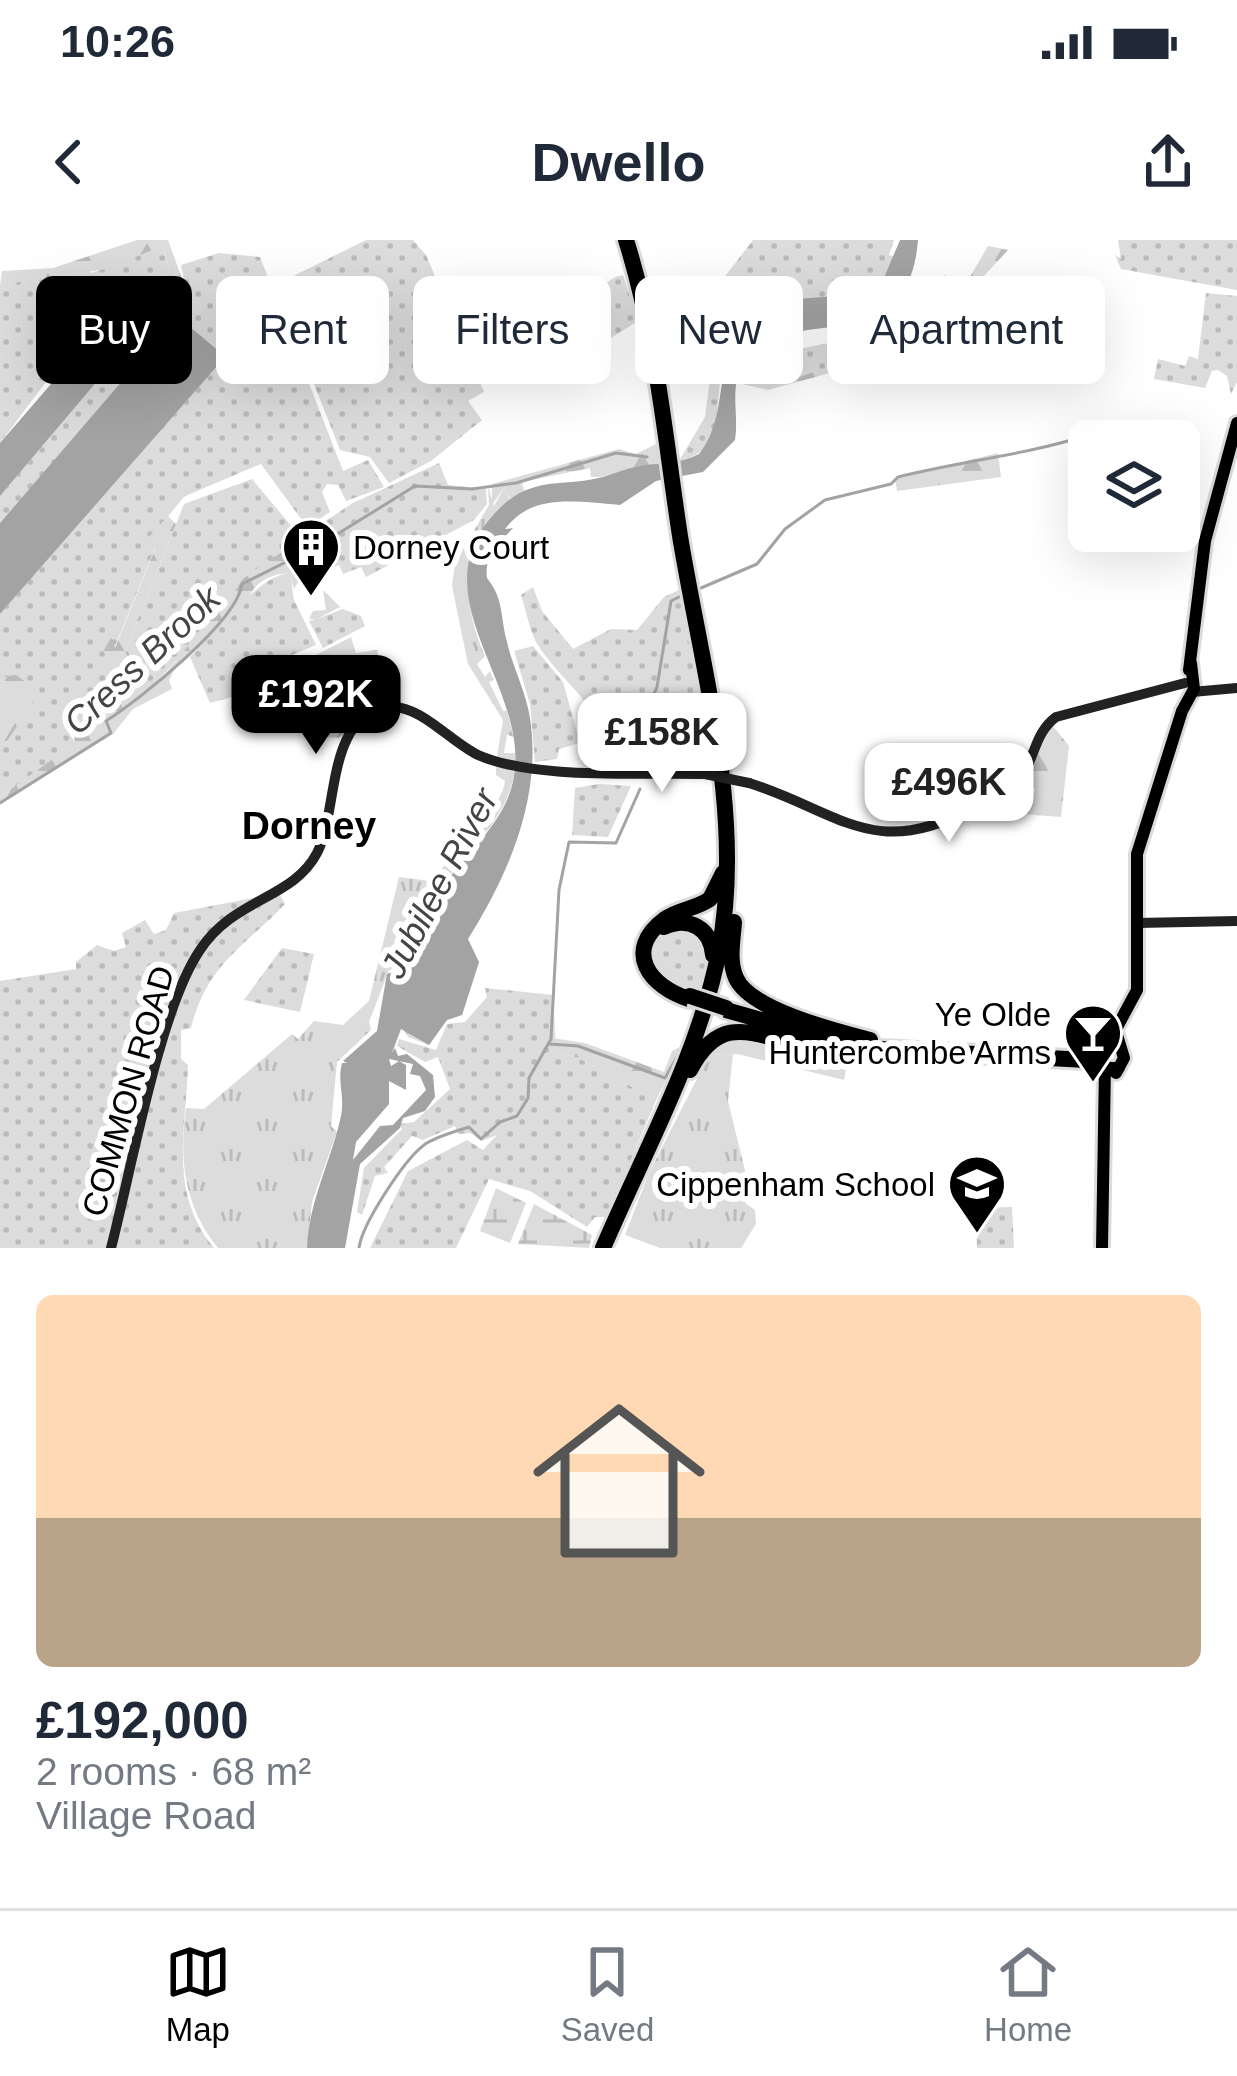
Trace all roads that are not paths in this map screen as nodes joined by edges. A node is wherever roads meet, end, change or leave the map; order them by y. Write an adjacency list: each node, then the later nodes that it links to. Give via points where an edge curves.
1 (629, 240): 3 (highway)
2 (1237, 423): 4 (main road, via 1209,522)
3 (675, 481): 6 (highway); 7 (highway, via 730,803)
4 (1188, 687): 5 (main road); 9 (main road, via 1139,841); 15 (main road, COMMON ROAD, bridge, via 1056,717 1015,784 914,832 838,823 749,783 705,774 512,765 396,707 369,716 349,738 320,847 295,882 243,906 200,950 170,1019)
5 (1237, 688)
6 (726, 828): 10 (highway, via 724,917); 11 (highway, via 714,894 665,919 646,949 655,983)
7 (733, 894): 12 (highway, via 732,964 745,992); 14 (highway, via 719,982)
8 (1237, 921): 9 (main road)
9 (1137, 923): 13 (main road, via 1137,990)
10 (710, 989): 11 (highway, via 710,940 696,925 672,923 653,939 650,963 663,985); 16 (highway)
11 (690, 998): 12 (highway, bridge, via 822,1040)
12 (897, 1049): 13 (highway); 14 (highway, via 822,1050 731,1031 704,1045)
13 (1111, 1058): 17 (main road)
14 (676, 1097): 16 (highway)
15 (111, 1248)
16 (607, 1248)
17 (1102, 1248)

